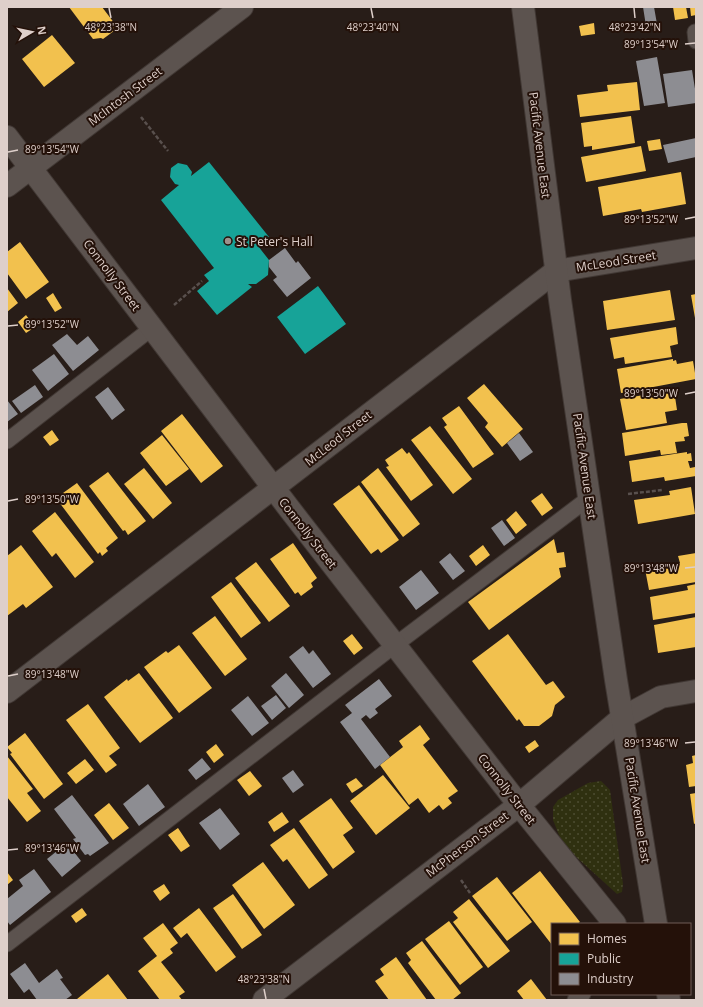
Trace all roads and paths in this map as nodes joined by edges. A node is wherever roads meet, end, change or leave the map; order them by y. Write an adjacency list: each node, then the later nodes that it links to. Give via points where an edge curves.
1 (242, 7): 6 (street, McIntosh Street)
2 (523, 7): 9 (street, Pacific Avenue East)
3 (140, 116): 5 (path)
4 (7, 137): 6 (street, Connolly Street)
5 (168, 151)
6 (30, 168): 7 (street, McIntosh Street); 12 (street, Connolly Street)
7 (7, 186)
8 (696, 248): 9 (street, McLeod Street)
9 (556, 271): 14 (street, McLeod Street); 17 (street, Pacific Avenue East)
10 (202, 281): 11 (path)
11 (174, 305)
12 (152, 328): 13 (lane); 14 (street, Connolly Street)
13 (7, 441)
14 (273, 488): 18 (street, Connolly Street); 20 (street, McLeod Street)
15 (662, 490): 16 (path)
16 (628, 494)
17 (590, 498): 18 (lane); 21 (street, Pacific Avenue East)
18 (395, 645): 22 (street, Connolly Street); 27 (lane)
19 (696, 691): 21 (street, McPherson Street, via 661,697)
20 (7, 692)
21 (622, 718): 22 (street, McPherson Street); 26 (street, Pacific Avenue East)
22 (519, 805): 25 (street, Connolly Street); 28 (street, McPherson Street)
23 (460, 878): 24 (path)
24 (470, 893)
25 (614, 923)
26 (656, 923)
27 (7, 944)
28 (264, 1000)

